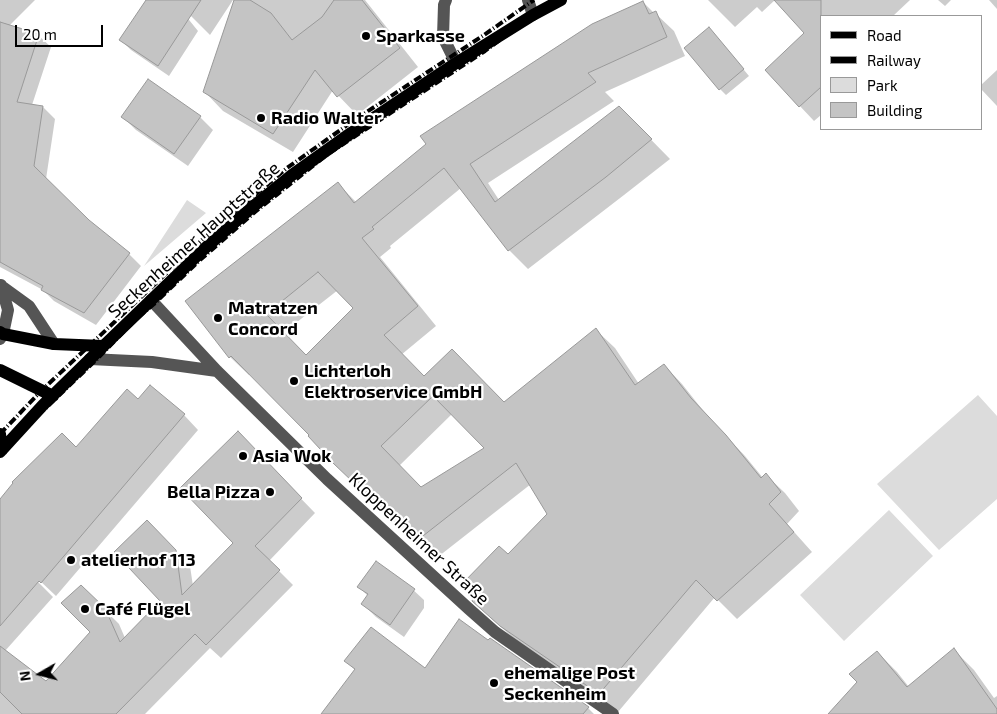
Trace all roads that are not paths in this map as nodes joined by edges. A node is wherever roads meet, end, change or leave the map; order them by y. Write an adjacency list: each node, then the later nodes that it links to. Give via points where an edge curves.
1 (446, 0): 5 (street, via 443,37)
2 (528, 0): 4 (street)
3 (560, 0): 4 (main road, Seckenheimer Hauptstraße)
4 (533, 15): 5 (main road, Seckenheimer Hauptstraße)
5 (456, 63): 7 (main road, Seckenheimer Hauptstraße, via 292,175)
6 (1, 285): 8 (street, via 8,310); 9 (street, via 29,306)
7 (151, 300): 10 (main road, Seckenheimer Hauptstraße); 13 (street, Kloppenheimer Straße)
8 (1, 335): 9 (main road)
9 (54, 344): 10 (main road)
10 (103, 346): 11 (main road, Seckenheimer Hauptstraße)
11 (90, 359): 13 (street, via 152,362); 14 (main road, Seckenheimer Hauptstraße)
12 (0, 370): 14 (main road)
13 (217, 371): 17 (street, Kloppenheimer Straße, via 327,479 495,632)
14 (53, 396): 16 (main road, Seckenheimer Hauptstraße)
15 (0, 434): 16 (main road)
16 (1, 451)
17 (613, 714)

